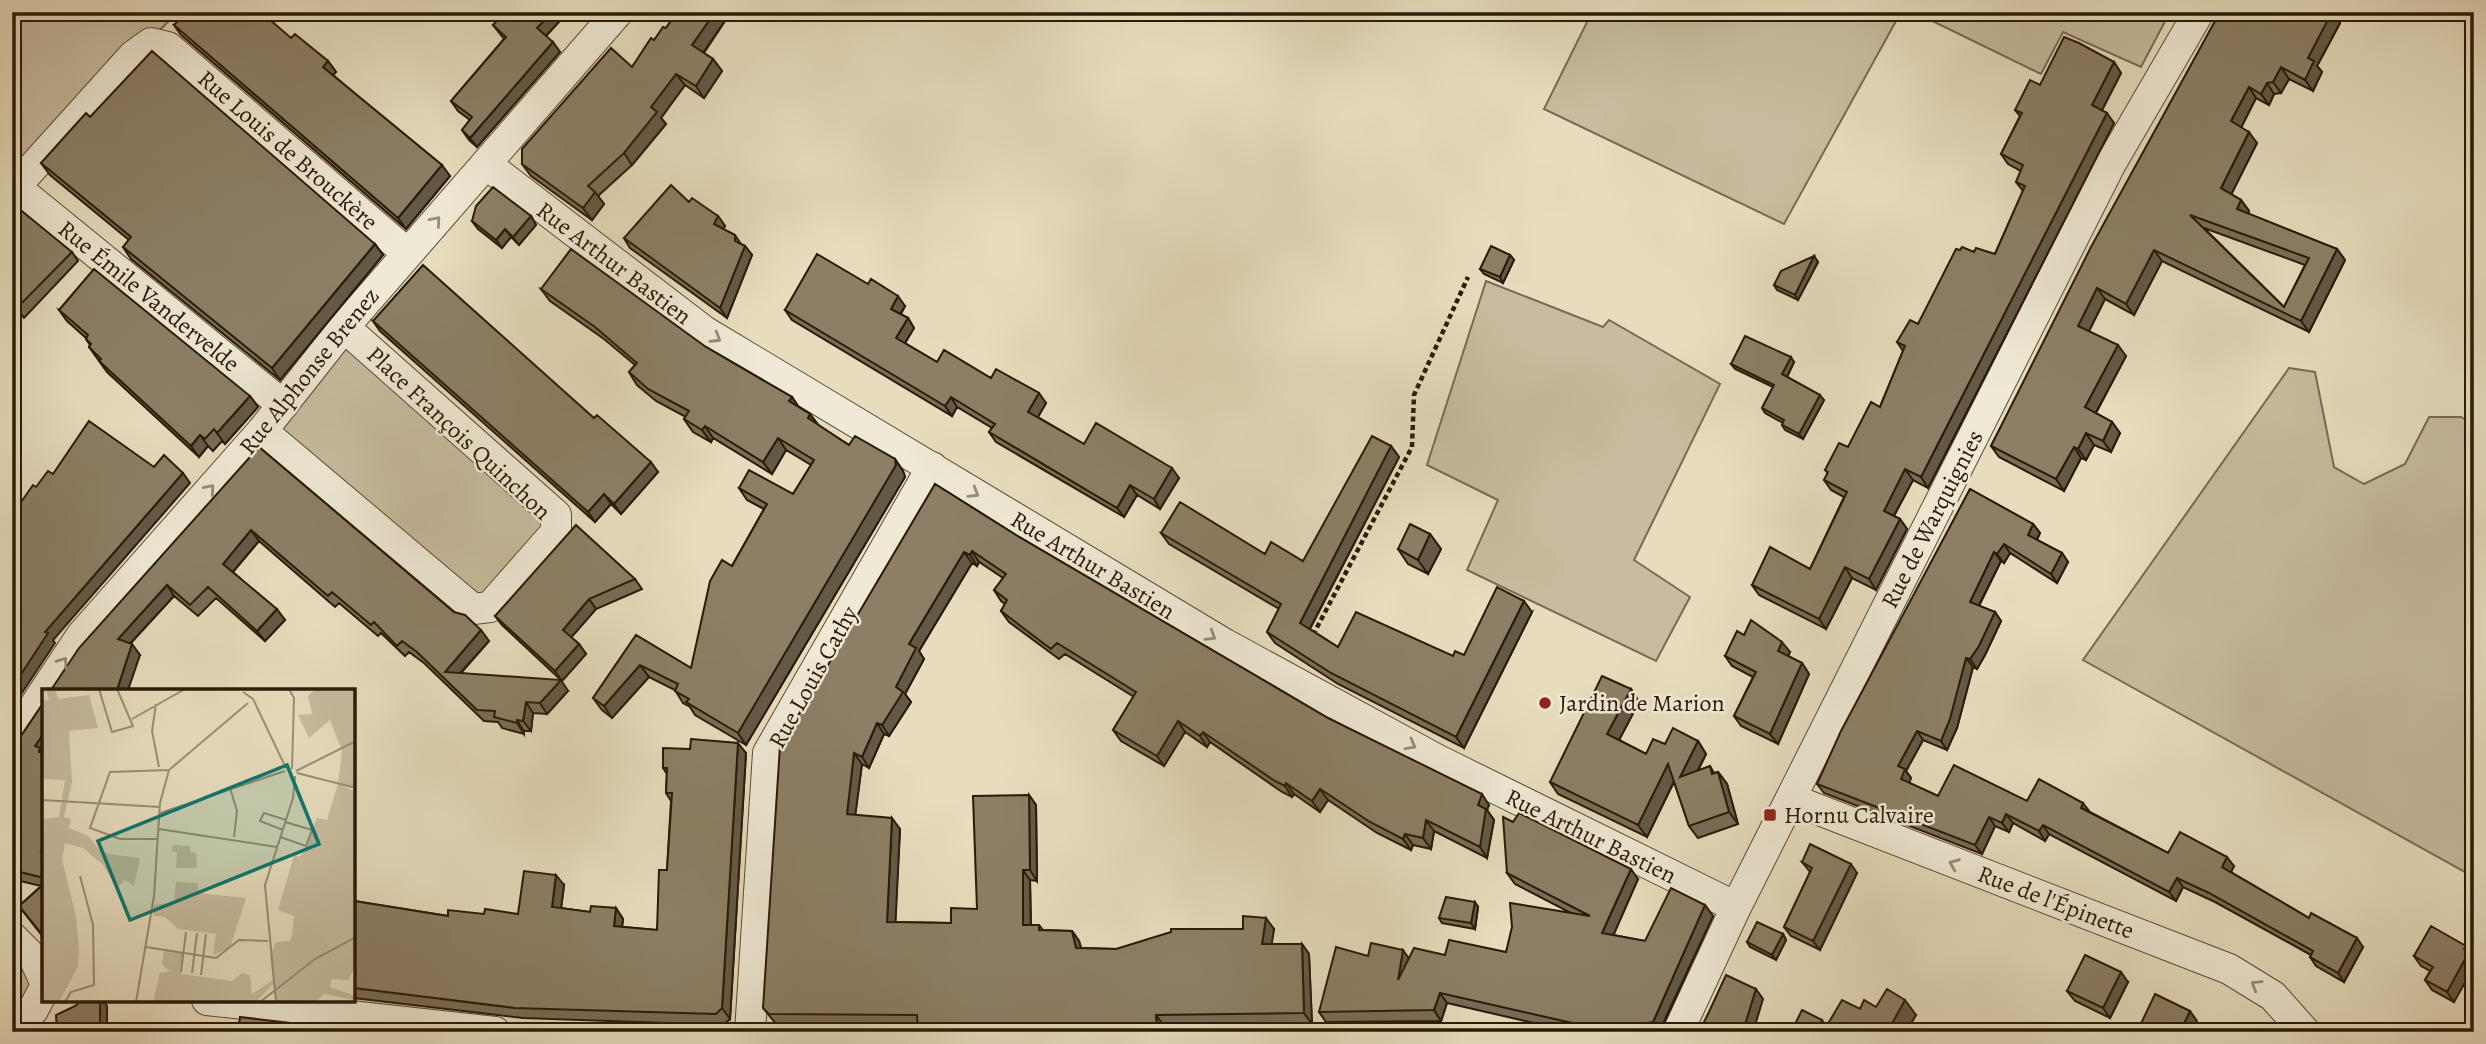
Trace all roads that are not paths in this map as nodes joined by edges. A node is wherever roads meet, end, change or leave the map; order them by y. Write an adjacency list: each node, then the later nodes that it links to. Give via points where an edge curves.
1 (618, 12): 3 (street, Rue Alphonse Brenez)
2 (2199, 12): 13 (street, Rue de Warquignies, via 2110,165)
3 (486, 164): 5 (street, Rue Alphonse Brenez, one-way to 3); 9 (street, Rue Arthur Bastien, one-way to 9, via 704,331)
4 (15, 187): 5 (street, Rue Louis de Brouckère, via 133,56 150,43 168,47); 7 (street, Rue Émile Vandervelde)
5 (407, 253): 6 (street, Rue Alphonse Brenez)
6 (344, 327): 7 (street, Rue Alphonse Brenez); 8 (street, Place François Quinchon, via 556,515 556,532 491,607 472,609)
7 (283, 405): 8 (street, Rue Alphonse Brenez)
8 (262, 431): 10 (street, Rue Alphonse Brenez, one-way to 8, via 81,636)
9 (932, 467): 14 (street, Rue Arthur Bastien, one-way to 14, via 1290,680 1436,759); 21 (street, Rue Louis Cathy, via 768,753)
10 (46, 689)
11 (42, 695): 12 (street, Rue Alphonse Brenez, one-way to 11)
12 (12, 740)
13 (1791, 799): 14 (street, Rue de Warquignies); 23 (street, Rue de l'Épinette, one-way to 13, via 2273,996 2229,969)
14 (1736, 907): 22 (street, Rue de Warquignies)
15 (12, 937): 16 (street, via 35,960)
16 (42, 976)
17 (42, 995): 19 (street)
18 (225, 1002): 20 (street)
19 (24, 1022)
20 (495, 1032)
21 (750, 1032)
22 (1678, 1032)
23 (2305, 1032)

